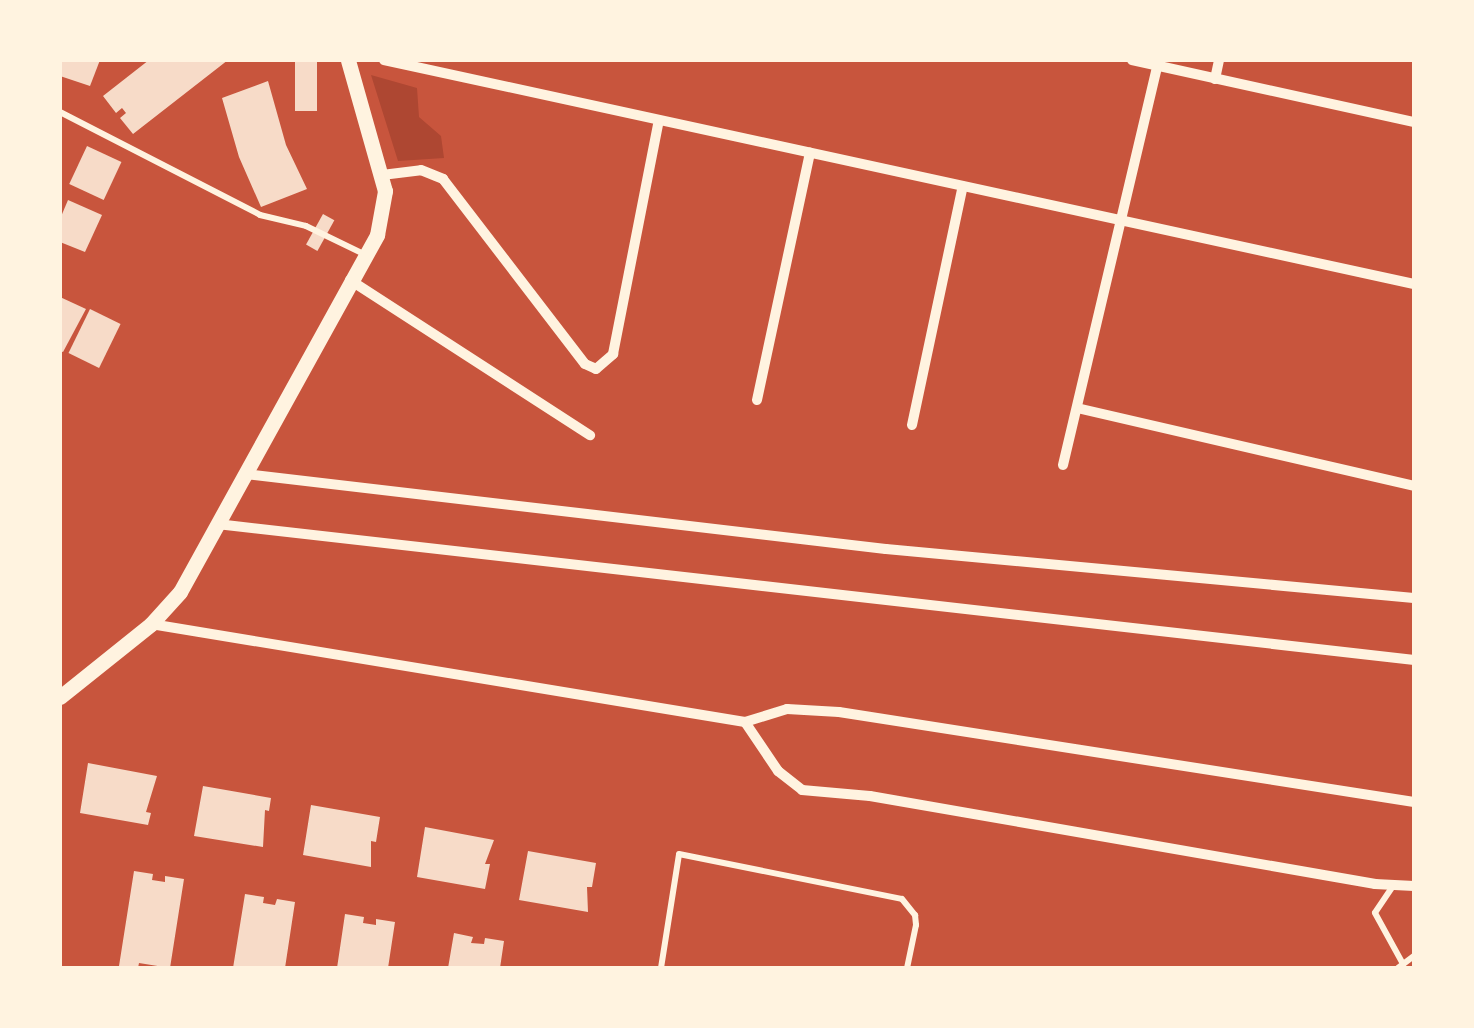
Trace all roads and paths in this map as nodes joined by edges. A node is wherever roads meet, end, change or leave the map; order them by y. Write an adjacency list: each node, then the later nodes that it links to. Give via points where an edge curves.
1 (348, 60): 11 (street)
2 (384, 60): 8 (street)
3 (1132, 60): 5 (street)
4 (1220, 60): 6 (street)
5 (1157, 67): 6 (street); 13 (street)
6 (1215, 79): 9 (street)
7 (60, 112): 14 (lane, via 260,215 306,226)
8 (659, 120): 10 (street); 11 (street, via 613,354 596,369 585,364 444,178 420,170)
9 (1414, 122)
10 (810, 152): 12 (street); 17 (street)
11 (382, 175): 14 (street, via 383,217)
12 (963, 186): 13 (street); 19 (street)
13 (1121, 220): 16 (street); 18 (street)
14 (365, 255): 15 (street)
15 (350, 280): 20 (street); 22 (street)
16 (1414, 284)
17 (757, 400)
18 (1077, 408): 21 (street); 23 (street)
19 (912, 425)
20 (590, 435)
21 (1063, 464)
22 (246, 474): 24 (street); 25 (street, via 886,549)
23 (1414, 486)
24 (217, 524): 26 (street, via 180,592); 27 (street)
25 (1414, 598)
26 (151, 624): 28 (street); 29 (street)
27 (1414, 660)
28 (60, 697)
29 (746, 722): 30 (street, via 787,709 839,712); 31 (street, via 778,771 802,790)
30 (1414, 802)
31 (1392, 886): 32 (street); 34 (lane, via 1375,914)
32 (1414, 886)
33 (1414, 956): 34 (lane)
34 (1400, 966)
35 (661, 968): 36 (lane, via 679,854 902,899 916,925)
36 (907, 968)

